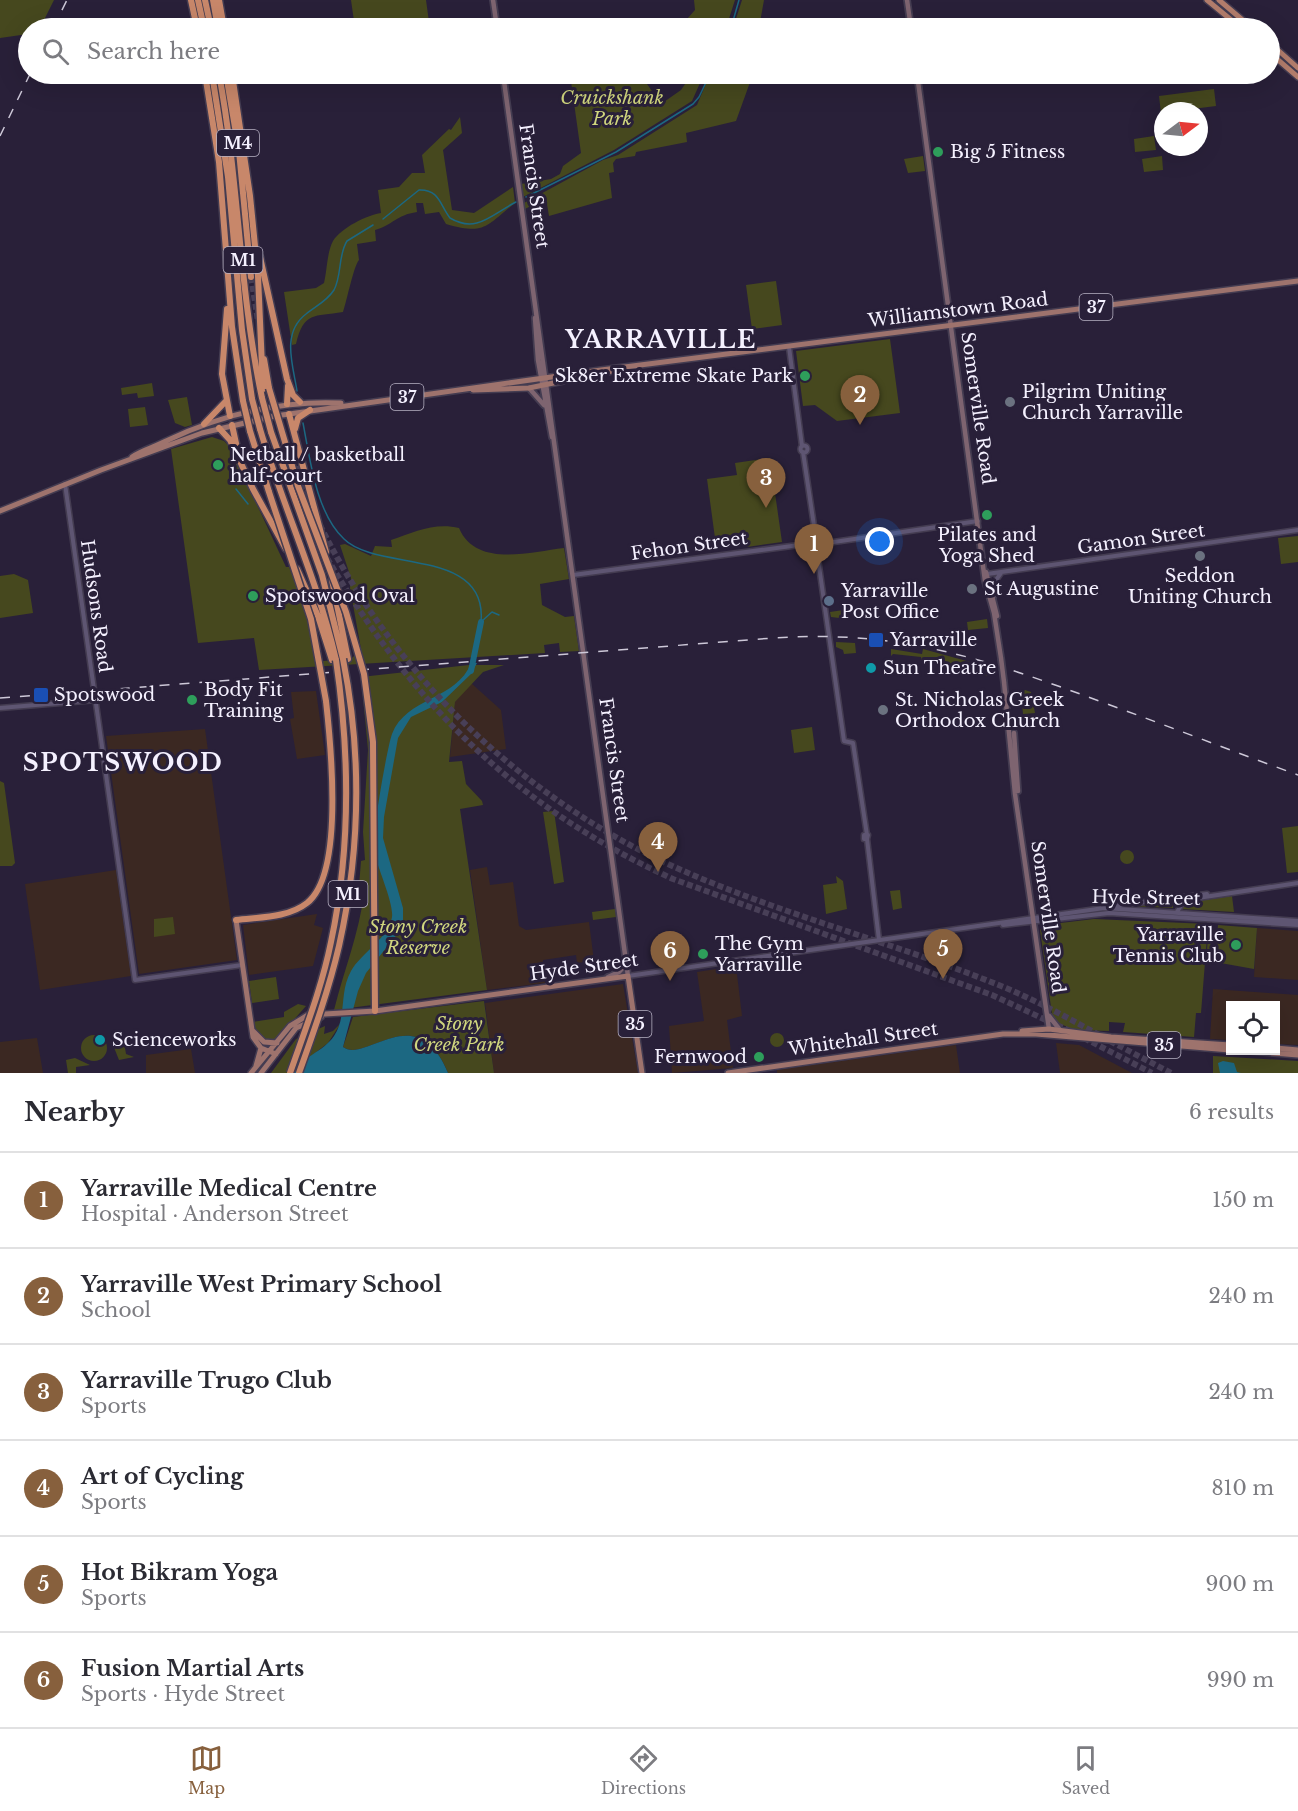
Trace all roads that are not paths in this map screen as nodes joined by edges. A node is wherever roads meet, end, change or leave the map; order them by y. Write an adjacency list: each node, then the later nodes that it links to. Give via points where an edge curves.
1 (191, 0): 10 (highway)
2 (198, 0): 11 (highway)
3 (205, 0): 12 (highway)
4 (213, 0): 13 (highway)
5 (219, 0): 14 (highway)
6 (493, 0): 15 (main road)
7 (907, 0): 16 (main road)
8 (1208, 0): 17 (highway)
9 (1219, 0): 18 (highway)
10 (195, 18)
11 (202, 18)
12 (209, 18)
13 (216, 18)
14 (222, 18)
15 (495, 18)
16 (910, 18)
17 (1229, 18)
18 (1240, 18)
19 (1280, 52): 21 (highway)
20 (1280, 62): 22 (highway)
21 (1298, 68)
22 (1298, 77)
23 (207, 84): 33 (highway, M1)
24 (209, 84): 31 (highway, M1)
25 (214, 84): 31 (highway, M1)
26 (221, 84): 45 (highway, M1, via 234,173 247,312)
27 (228, 84): 34 (highway, M4, via 239,151)
28 (233, 84): 32 (highway, M1)
29 (504, 84): 40 (main road, Francis Street)
30 (918, 84): 37 (main road, Somerville Road)
31 (223, 138): 71 (highway, M1, bridge, via 252,399 276,480)
32 (250, 196): 36 (highway, M1); 41 (highway, via 264,284)
33 (224, 218): 46 (highway, via 227,316 222,374); 81 (highway, M1, bridge, via 232,327 243,401 268,492 311,619 326,701 331,810 328,864 324,882 311,900 296,910)
34 (251, 277)
35 (1298, 281): 37 (main road, Williamstown Road / 37)
36 (258, 302): 45 (highway, M1); 91 (highway, bridge, via 269,388 298,486 353,631 365,682 373,749)
37 (951, 326): 38 (main road, Williamstown Road / 37); 63 (main road, Somerville Road)
38 (789, 347): 39 (main road, Williamstown Road / 37); 65 (street)
39 (622, 369): 40 (main road, Williamstown Road / 37); 42 (main road, Williamstown Road / 37)
40 (544, 378): 42 (main road, Francis Street); 44 (main road, Williamstown Road / 37)
41 (287, 379): 47 (highway); 48 (highway)
42 (545, 386): 43 (main road, Williamstown Road / 37); 50 (main road, Francis Street); 58 (main road, Francis Street)
43 (529, 388): 44 (main road, Williamstown Road / 37); 50 (main road)
44 (462, 390): 49 (main road, Williamstown Road / 37)
45 (263, 398): 71 (highway, M1, bridge, via 271,432 322,576)
46 (226, 400): 53 (highway); 54 (highway)
47 (300, 402): 48 (main road, Williamstown Road / 37); 49 (main road, Williamstown Road / 37)
48 (287, 404): 52 (main road); 53 (main road, Williamstown Road / 37)
49 (351, 404): 51 (main road, Williamstown Road / 37)
50 (545, 408): 58 (main road, Francis Street)
51 (310, 410): 52 (main road, Williamstown Road / 37); 57 (highway, via 297,421)
52 (289, 414): 55 (main road, 37); 57 (highway)
53 (230, 416): 54 (main road, 37); 55 (main road)
54 (204, 424): 59 (main road, 37)
55 (232, 425): 56 (main road, 37); 60 (highway)
56 (219, 428): 59 (main road, 37); 60 (highway, via 230,440)
57 (297, 443): 71 (highway, via 326,554)
58 (555, 451): 68 (main road, Francis Street)
59 (130, 459): 61 (main road, 37)
60 (246, 474): 71 (highway)
61 (65, 484): 62 (main road, 37); 72 (street, Hudsons Road)
62 (0, 511)
63 (978, 521): 65 (street, Fehon Street); 67 (main road, Somerville Road)
64 (1298, 530): 66 (street, Gamon Street)
65 (817, 542): 68 (street, Fehon Street); 85 (street, via 844,741 851,744)
66 (1001, 572): 67 (street, Gamon Street); 69 (street)
67 (986, 573): 69 (main road, Somerville Road); 70 (main road, Somerville Road)
68 (573, 575): 86 (main road, Francis Street)
69 (994, 596): 70 (main road, Somerville Road)
70 (1002, 659): 82 (main road, Somerville Road, bridge)
71 (340, 660): 108 (highway, M1, bridge, via 348,806 338,905 326,964); 109 (highway, M1, bridge, via 352,708 356,807 348,897 334,967)
72 (96, 700): 73 (street); 87 (street, Hudsons Road, via 135,980)
73 (0, 708)
74 (1298, 883): 75 (street)
75 (1213, 894): 76 (street); 78 (street)
76 (1197, 898): 77 (street); 79 (street, via 1183,903)
77 (1176, 900)
78 (1104, 908): 79 (street, Hyde Street); 82 (street, Hyde Street)
79 (1177, 914): 80 (street, Hyde Street); 82 (street, Hyde Street, via 1103,913)
80 (1239, 919): 83 (street, Hyde Street); 84 (street, Hyde Street)
81 (236, 920): 87 (main road)
82 (1034, 920): 85 (street, Hyde Street); 90 (main road, Somerville Road)
83 (1298, 921)
84 (1298, 926)
85 (879, 940): 88 (street, Hyde Street)
86 (627, 963): 88 (main road, Francis Street); 89 (main road)
87 (242, 965): 93 (main road)
88 (628, 976): 89 (main road, Hyde Street); 110 (main road, Francis Street / 35)
89 (604, 979): 91 (main road, Hyde Street)
90 (1046, 1008): 94 (main road); 95 (main road, Somerville Road)
91 (375, 1011): 92 (main road, Hyde Street)
92 (339, 1013): 96 (main road, via 304,1017 290,1026); 103 (main road, via 300,1025)
93 (252, 1029): 96 (main road, via 264,1042); 99 (main road); 103 (main road)
94 (1060, 1030): 95 (main road, Whitehall Street / 35); 97 (main road, Whitehall Street / 35)
95 (1050, 1032): 97 (main road, Whitehall Street / 35); 111 (main road, Whitehall Street / 35, via 1003,1034)
96 (277, 1043): 103 (main road)
97 (1200, 1045): 98 (main road, Whitehall Street / 35); 101 (main road, Whitehall Street / 35)
98 (1226, 1045)
99 (261, 1048): 103 (main road); 106 (main road)
100 (1280, 1048): 102 (main road)
101 (1226, 1049)
102 (1298, 1050)
103 (272, 1052): 106 (main road); 107 (main road)
104 (1280, 1053): 105 (main road)
105 (1298, 1055)
106 (251, 1073)
107 (261, 1073)
108 (290, 1073)
109 (299, 1073)
110 (642, 1073)
111 (728, 1073)

